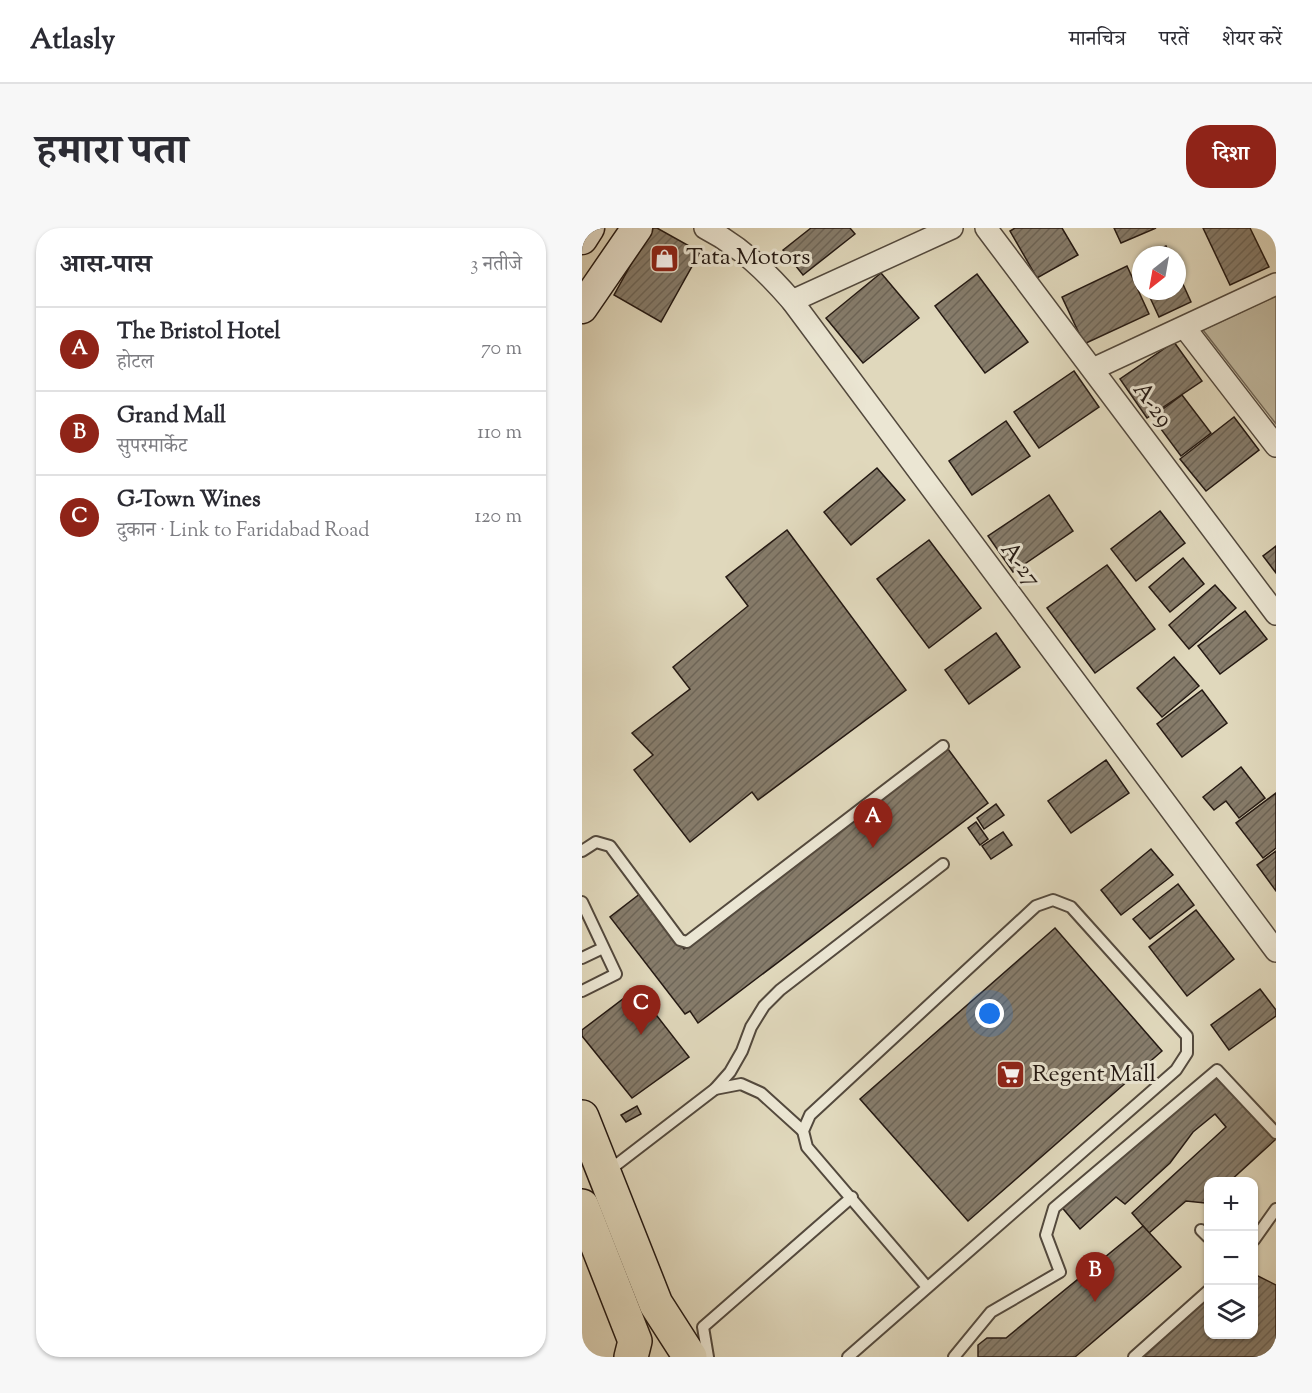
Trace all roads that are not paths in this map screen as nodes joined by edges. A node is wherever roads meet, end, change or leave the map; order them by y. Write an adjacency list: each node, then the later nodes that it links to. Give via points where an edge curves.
1 (589, 228): 6 (street)
2 (637, 228): 9 (street)
3 (705, 228): 8 (street, A-27, via 763,267)
4 (952, 228): 8 (street)
5 (986, 228): 11 (street, A-29)
6 (582, 239)
7 (1276, 285): 10 (street)
8 (792, 301): 19 (street, A-27)
9 (582, 308)
10 (1185, 328): 11 (street); 12 (street)
11 (1093, 369): 13 (street, A-29)
12 (1276, 446)
13 (1276, 614)
14 (943, 746): 15 (lane, via 687,942 680,940 610,846 596,842)
15 (582, 851)
16 (943, 864): 22 (lane, via 780,990 764,1006 742,1052)
17 (582, 902): 18 (lane)
18 (603, 948): 20 (lane); 21 (lane, via 615,974)
19 (1276, 951)
20 (582, 958)
21 (582, 991)
22 (715, 1089): 24 (lane, via 741,1084 762,1093); 26 (lane)
23 (582, 1117): 26 (main road)
24 (803, 1131): 27 (lane, via 807,1147); 31 (lane, via 818,1107 1036,906 1053,900 1071,907 1187,1036 1187,1053 1176,1070)
25 (1276, 1133): 36 (lane, via 1217,1070 1054,1208 1046,1235 1060,1272 991,1312)
26 (605, 1174): 33 (main road, via 656,1304)
27 (852, 1197): 31 (lane); 33 (lane, via 703,1327)
28 (582, 1206): 34 (main road, via 635,1341)
29 (1276, 1209): 30 (lane)
30 (1258, 1234)
31 (927, 1287): 35 (lane)
32 (1204, 1295): 37 (lane)
33 (695, 1356)
34 (631, 1357)
35 (848, 1357)
36 (954, 1357)
37 (1134, 1357)

